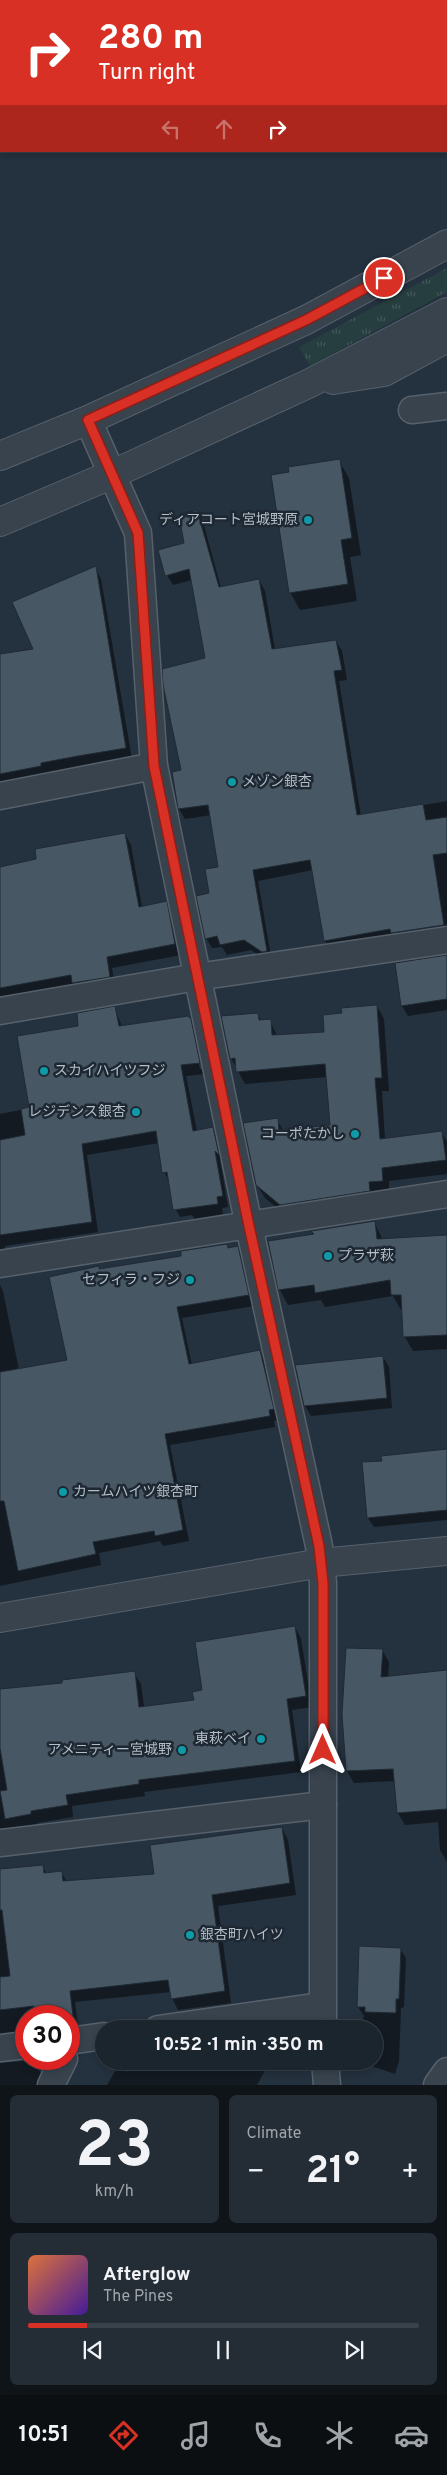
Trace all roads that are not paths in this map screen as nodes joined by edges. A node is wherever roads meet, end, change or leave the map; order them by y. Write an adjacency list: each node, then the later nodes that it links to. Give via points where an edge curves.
1 (447, 244): 7 (street, via 306,320)
2 (447, 312): 4 (street)
3 (447, 338): 4 (street, via 384,372)
4 (310, 383): 9 (street)
5 (447, 406): 6 (street)
6 (412, 410)
7 (88, 420): 8 (street); 9 (street)
8 (0, 456)
9 (112, 474): 10 (street); 11 (street, via 138,533)
10 (0, 522)
11 (154, 766): 12 (street); 14 (street)
12 (0, 796)
13 (447, 940): 14 (street)
14 (197, 977): 15 (street); 17 (street)
15 (0, 1011)
16 (447, 1194): 17 (street)
17 (249, 1226): 18 (street); 20 (street)
18 (0, 1264)
19 (447, 1551): 20 (street)
20 (321, 1563): 21 (street); 22 (street)
21 (0, 1618)
22 (323, 1805): 23 (street); 24 (street)
23 (0, 1843)
24 (322, 2018): 25 (street)
25 (292, 2020)
26 (95, 2039): 27 (street)
27 (80, 2044)
28 (15, 2046): 29 (street)
29 (0, 2048)
30 (58, 2070): 33 (street)
31 (326, 2070): 34 (street)
32 (447, 2071): 35 (street)
33 (51, 2085)
34 (327, 2085)
35 (437, 2085)

